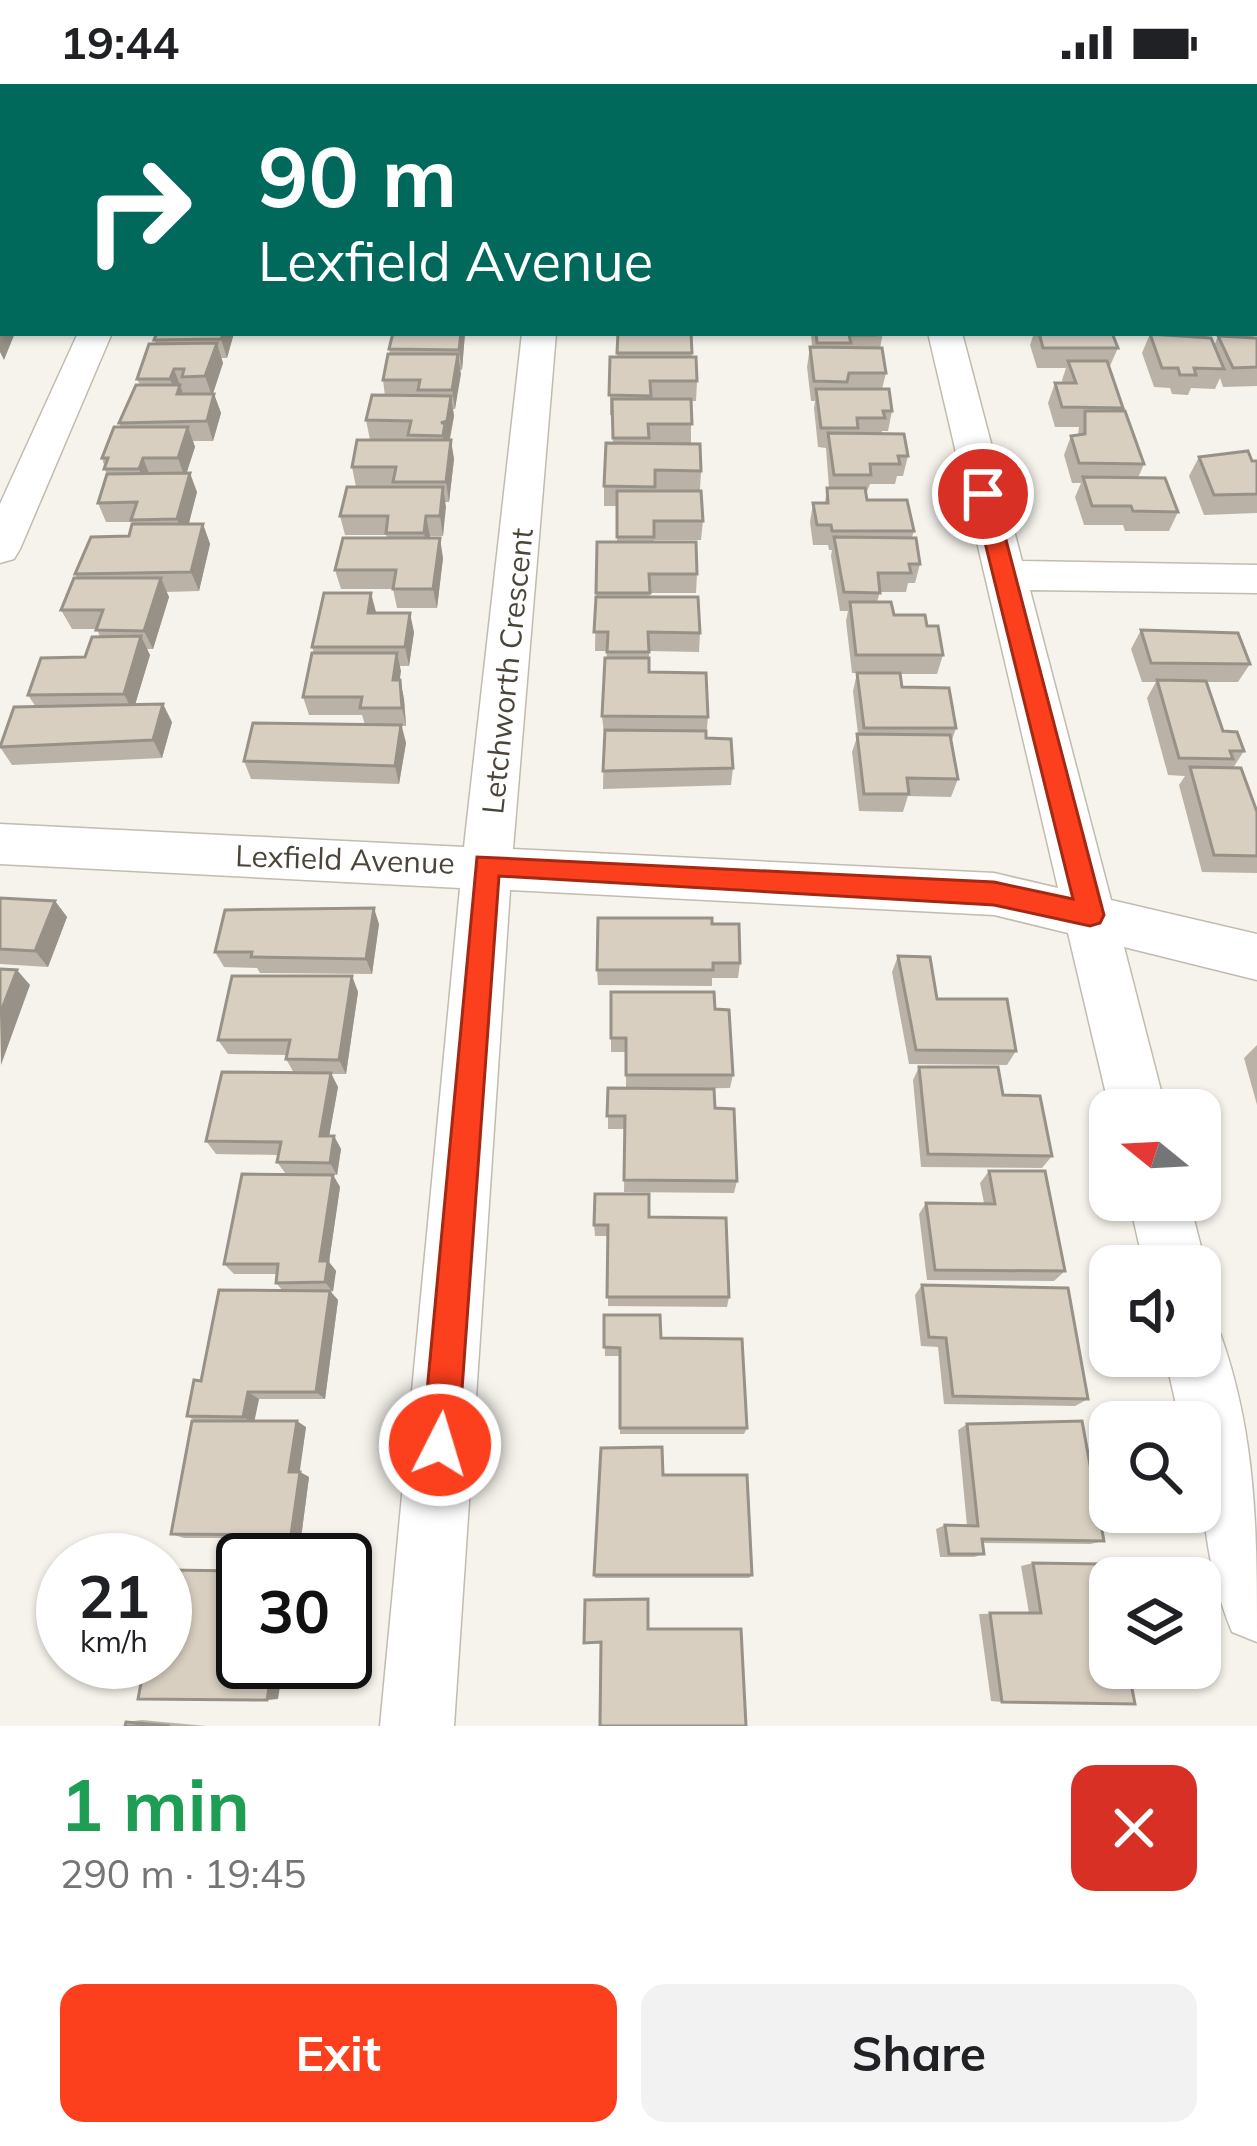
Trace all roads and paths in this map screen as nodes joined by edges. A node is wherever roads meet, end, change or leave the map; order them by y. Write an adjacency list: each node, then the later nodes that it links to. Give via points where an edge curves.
1 (94, 336): 4 (street)
2 (539, 336): 8 (street, Letchworth Crescent)
3 (946, 336): 5 (street)
4 (0, 549)
5 (1002, 575): 6 (street); 9 (street)
6 (1257, 579)
7 (0, 844): 8 (street, Lexfield Avenue)
8 (487, 865): 9 (street, Lexfield Avenue, via 994,894); 14 (street, Letchworth Crescent)
9 (1090, 915): 10 (street, Lexfield Avenue); 11 (street)
10 (1257, 957)
11 (1133, 1089)
12 (1202, 1377): 13 (street)
13 (1257, 1607)
14 (417, 1726)

